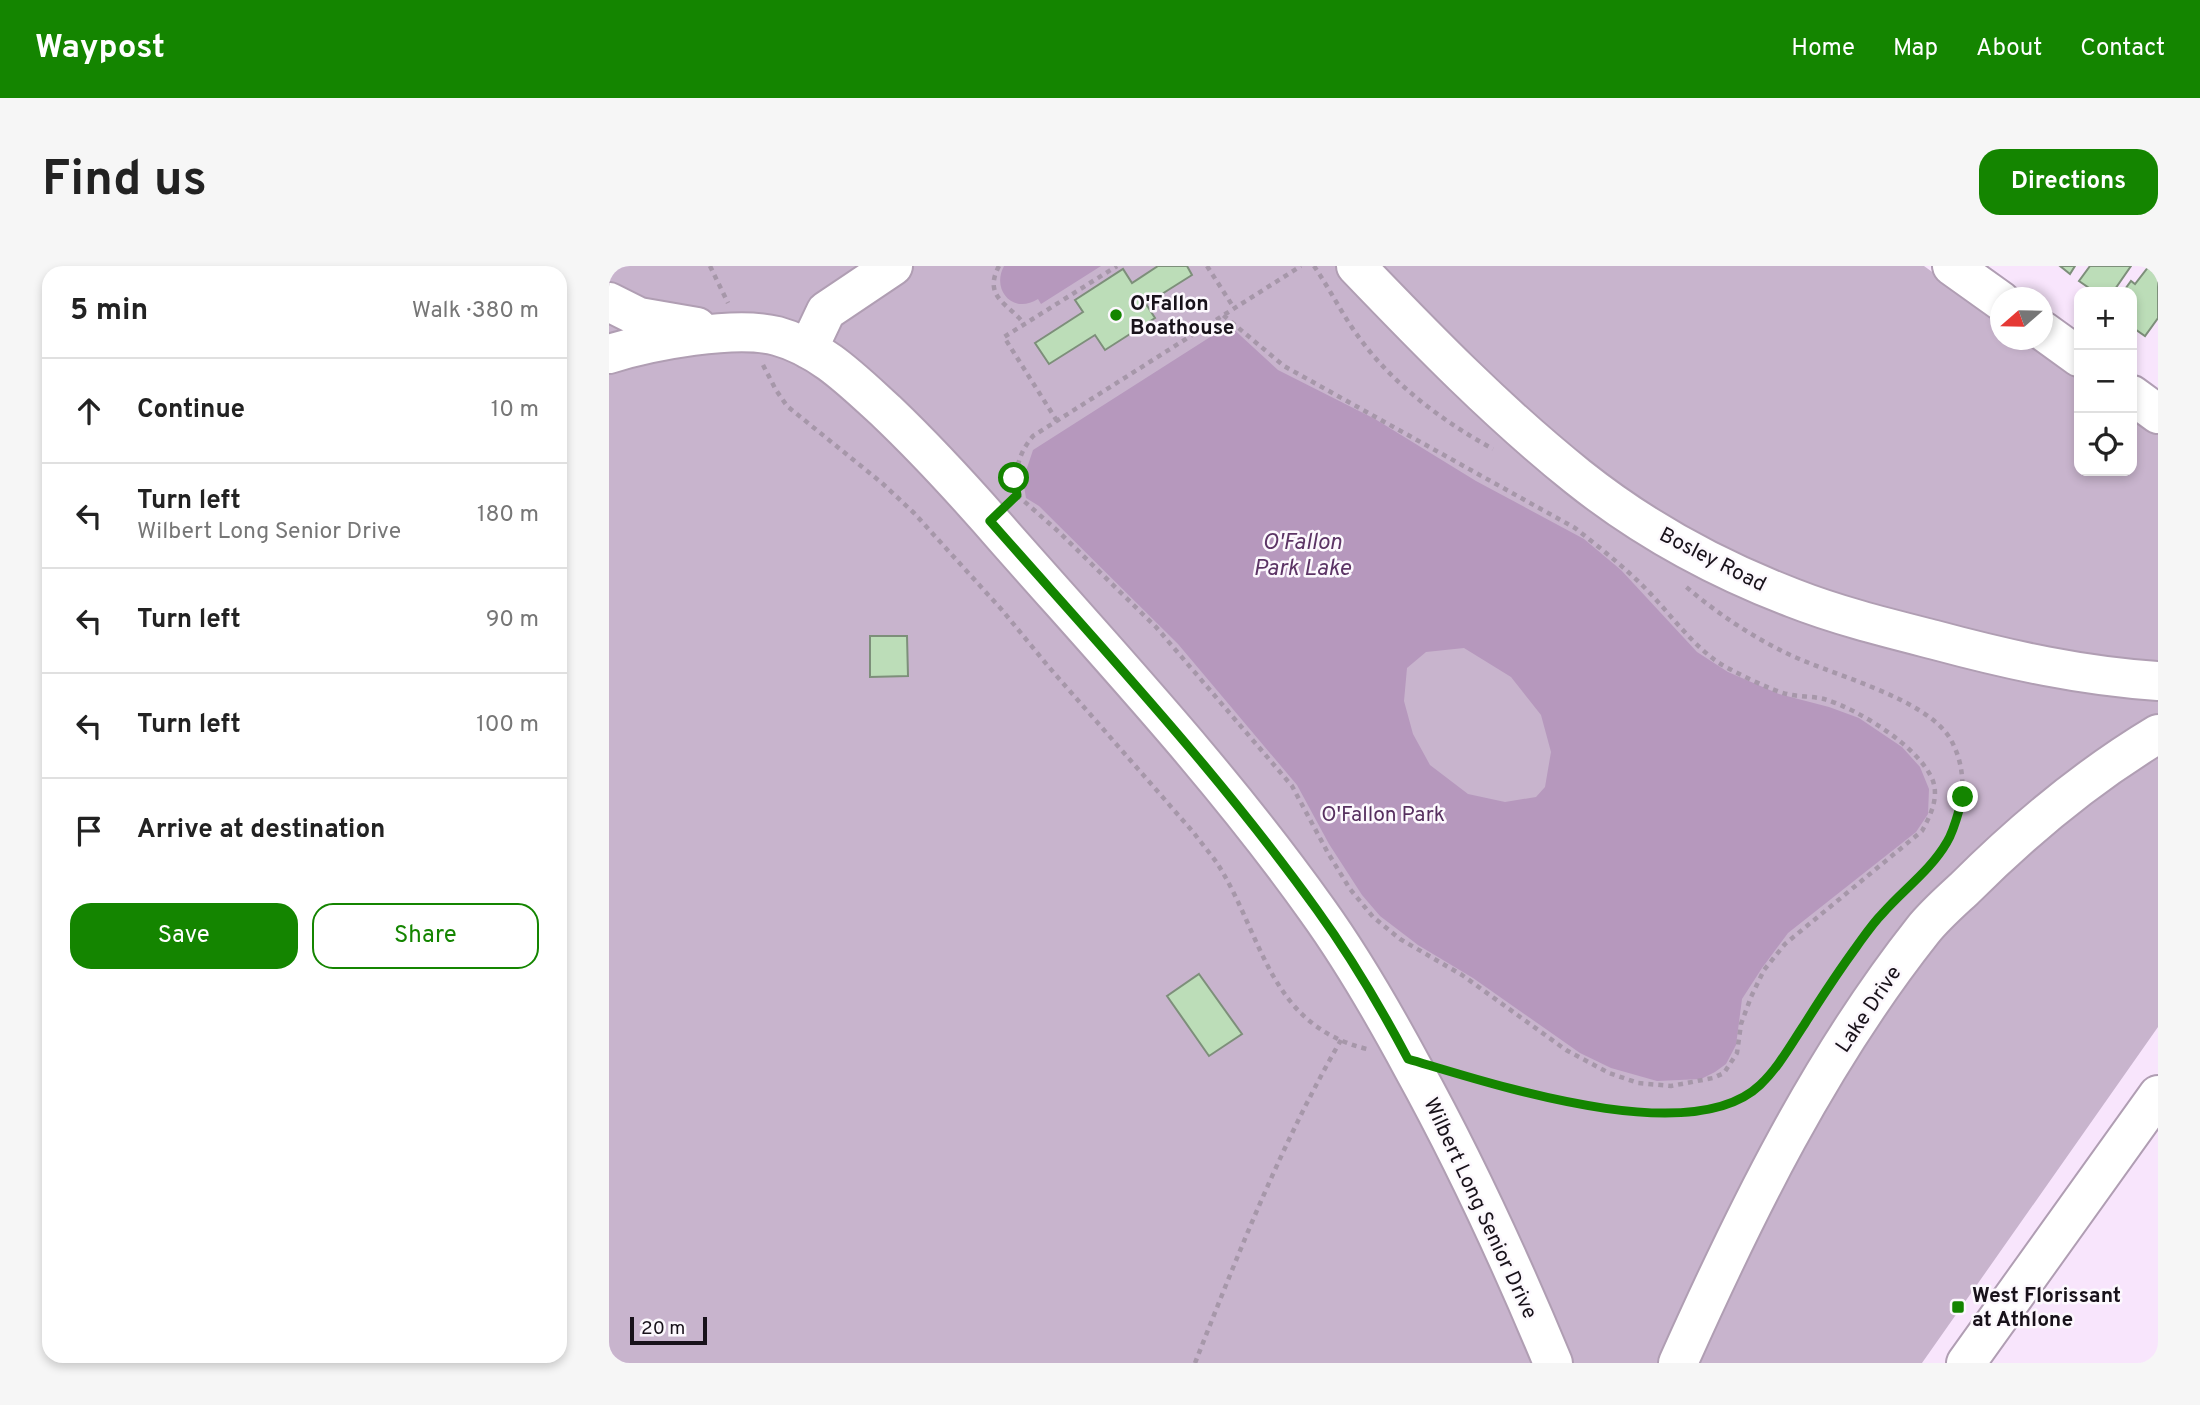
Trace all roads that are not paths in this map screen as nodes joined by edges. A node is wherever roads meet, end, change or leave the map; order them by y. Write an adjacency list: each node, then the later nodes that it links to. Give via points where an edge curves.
1 (893, 266): 8 (street, via 825,311)
2 (1356, 266): 13 (street, Bosley Road, via 1494,406 1579,478 1714,564 1794,598 1878,626 1997,657 2108,678)
3 (1952, 266): 4 (street)
4 (1990, 294)
5 (609, 302): 6 (street, via 639,317)
6 (737, 333): 8 (street, Wilbert Long Senior Drive, via 776,336); 10 (street, Wilbert Long Senior Drive, via 630,347)
7 (2053, 339): 9 (street)
8 (808, 349): 17 (street, Wilbert Long Senior Drive, via 840,369 910,434 1003,508 1319,912 1382,1010 1468,1171)
9 (2074, 353)
10 (609, 354)
11 (2137, 399): 12 (street)
12 (2158, 414)
13 (2158, 681)
14 (2158, 734): 18 (street, Lake Drive, via 2127,752 2043,817 1925,928 1835,1058 1771,1169)
15 (2158, 1096): 16 (street)
16 (1973, 1360)
17 (1553, 1363)
18 (1678, 1363)

